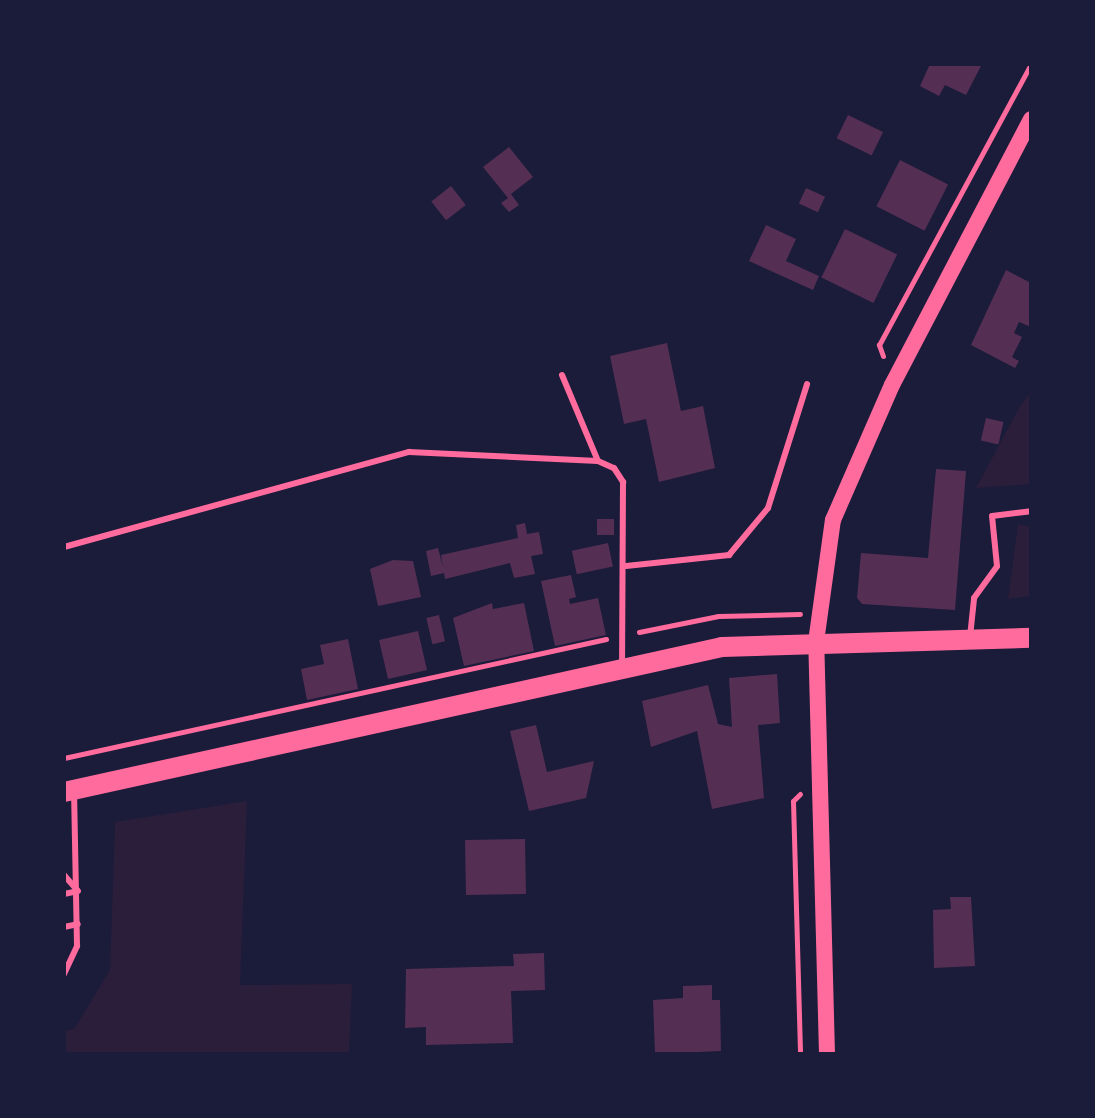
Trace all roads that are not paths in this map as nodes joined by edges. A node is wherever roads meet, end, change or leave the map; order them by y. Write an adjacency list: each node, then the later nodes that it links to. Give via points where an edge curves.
1 (1031, 119): 10 (main road, via 892,385 833,520)
2 (562, 375): 4 (lane)
3 (807, 384): 7 (lane, via 768,508 729,555)
4 (598, 461): 6 (lane, via 409,452); 7 (lane, via 614,468 623,482)
5 (1031, 511): 9 (lane, via 992,516 997,566 974,598)
6 (64, 547)
7 (626, 566): 11 (lane)
8 (1031, 638): 9 (main road)
9 (970, 641): 10 (main road)
10 (816, 642): 11 (main road, via 722,647); 19 (main road)
11 (622, 667): 12 (main road)
12 (69, 791): 14 (lane)
13 (64, 875): 14 (lane)
14 (78, 891): 15 (lane); 16 (lane)
15 (64, 894)
16 (78, 924): 17 (lane); 18 (lane, via 77,946)
17 (64, 927)
18 (64, 974)
19 (827, 1054)

